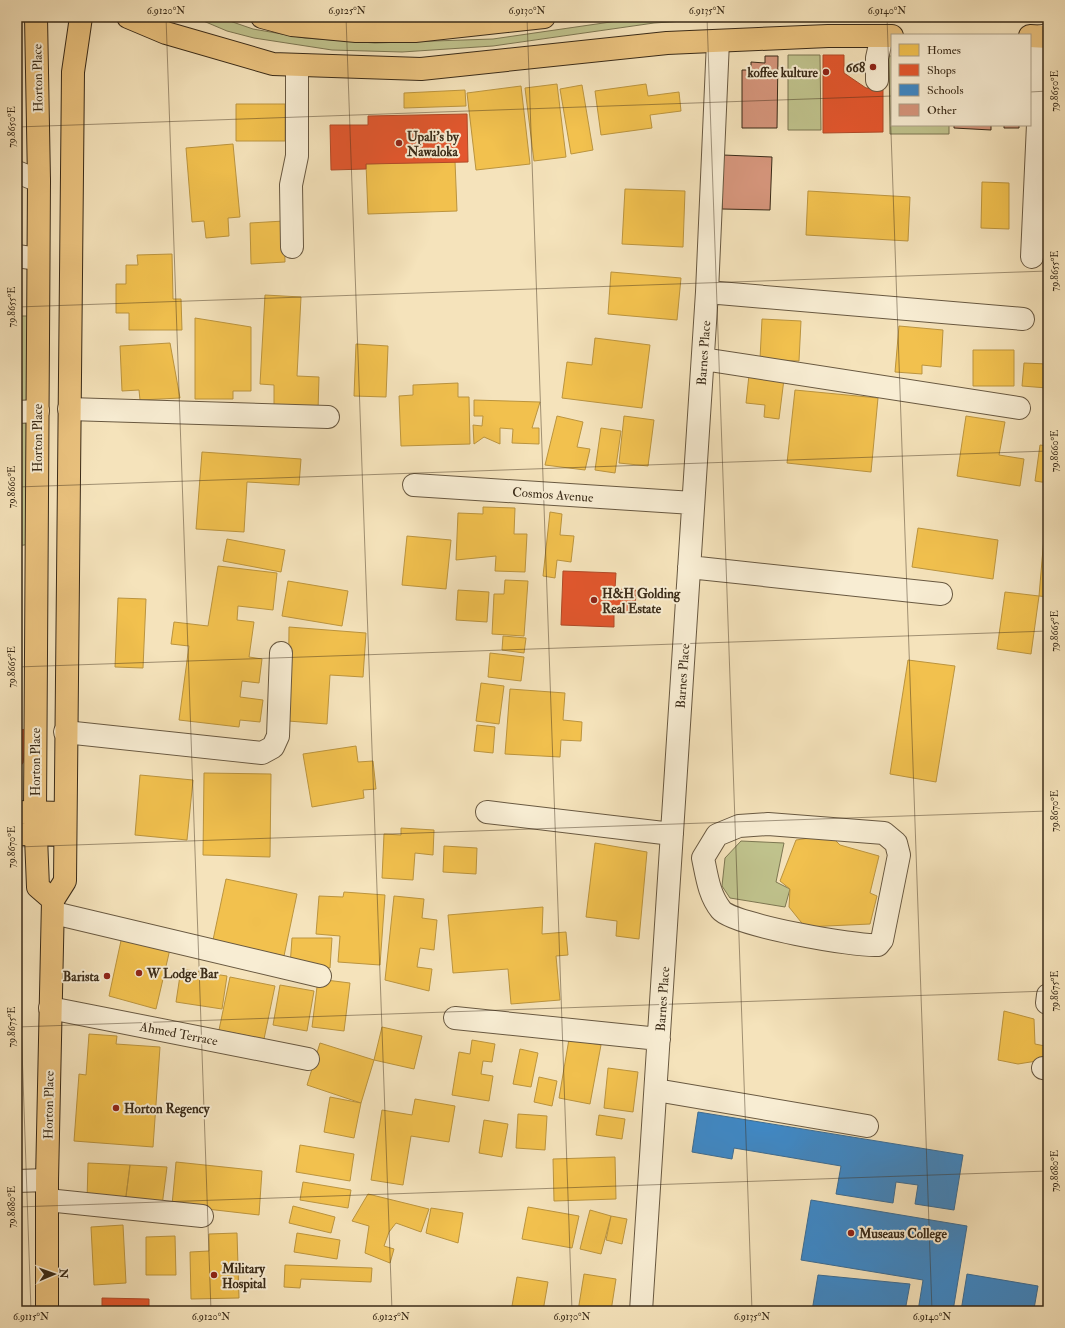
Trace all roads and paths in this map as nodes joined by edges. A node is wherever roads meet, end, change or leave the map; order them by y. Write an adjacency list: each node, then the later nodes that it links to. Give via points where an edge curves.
1 (36, 17): 13 (main road, Horton Place)
2 (81, 17): 22 (main road, Horton Place, via 73,72)
3 (128, 17): 10 (main road, via 166,33 273,64)
4 (262, 17): 5 (main road, via 292,26 356,31 415,31)
5 (544, 17)
6 (856, 26): 7 (main road); 9 (main road)
7 (888, 29): 11 (street, via 877,58)
8 (1040, 36): 16 (street)
9 (718, 41): 10 (main road, via 667,43 421,69); 18 (street, Barnes Place)
10 (296, 65): 14 (street, via 297,156 291,185)
11 (877, 80)
12 (17, 172): 13 (street)
13 (39, 181): 17 (main road, Horton Place)
14 (292, 247)
15 (17, 256): 17 (street)
16 (1032, 257)
17 (38, 259): 23 (main road, Horton Place)
18 (707, 292): 19 (street); 20 (street, Barnes Place)
19 (1023, 319)
20 (703, 359): 21 (street); 26 (street, Barnes Place)
21 (1020, 408)
22 (68, 409): 24 (street); 30 (main road, Horton Place)
23 (27, 411): 31 (main road, Horton Place)
24 (328, 417)
25 (414, 485): 26 (street, Cosmos Avenue)
26 (693, 503): 27 (street, Barnes Place)
27 (689, 567): 28 (street); 34 (street, Barnes Place)
28 (941, 594)
29 (281, 653): 30 (street, via 278,736 273,747 262,753)
30 (65, 732): 33 (main road, Horton Place)
31 (26, 812): 33 (main road); 35 (main road, Horton Place)
32 (487, 812): 34 (street)
33 (64, 813): 36 (main road, Horton Place)
34 (672, 834): 37 (street, Barnes Place)
35 (26, 835): 36 (main road); 39 (main road, Horton Place, via 38,887)
36 (64, 835): 39 (main road, Horton Place, via 65,881)
37 (671, 857): 38 (street); 43 (street, Barnes Place)
38 (703, 858): 38 (street, via 709,890 722,911 727,914 792,933 873,945 878,945 882,940 899,855 896,843 884,833 768,824 739,826 717,835)
39 (53, 906): 40 (street); 41 (main road, Horton Place)
40 (320, 976)
41 (50, 1008): 44 (street, Ahmed Terrace); 48 (main road, Horton Place)
42 (455, 1018): 43 (street)
43 (659, 1039): 45 (street, Barnes Place)
44 (308, 1059)
45 (656, 1090): 46 (street); 51 (street, Barnes Place)
46 (867, 1126)
47 (17, 1181): 48 (street)
48 (47, 1190): 49 (street); 50 (main road, Horton Place)
49 (202, 1216)
50 (47, 1311)
51 (641, 1311)

